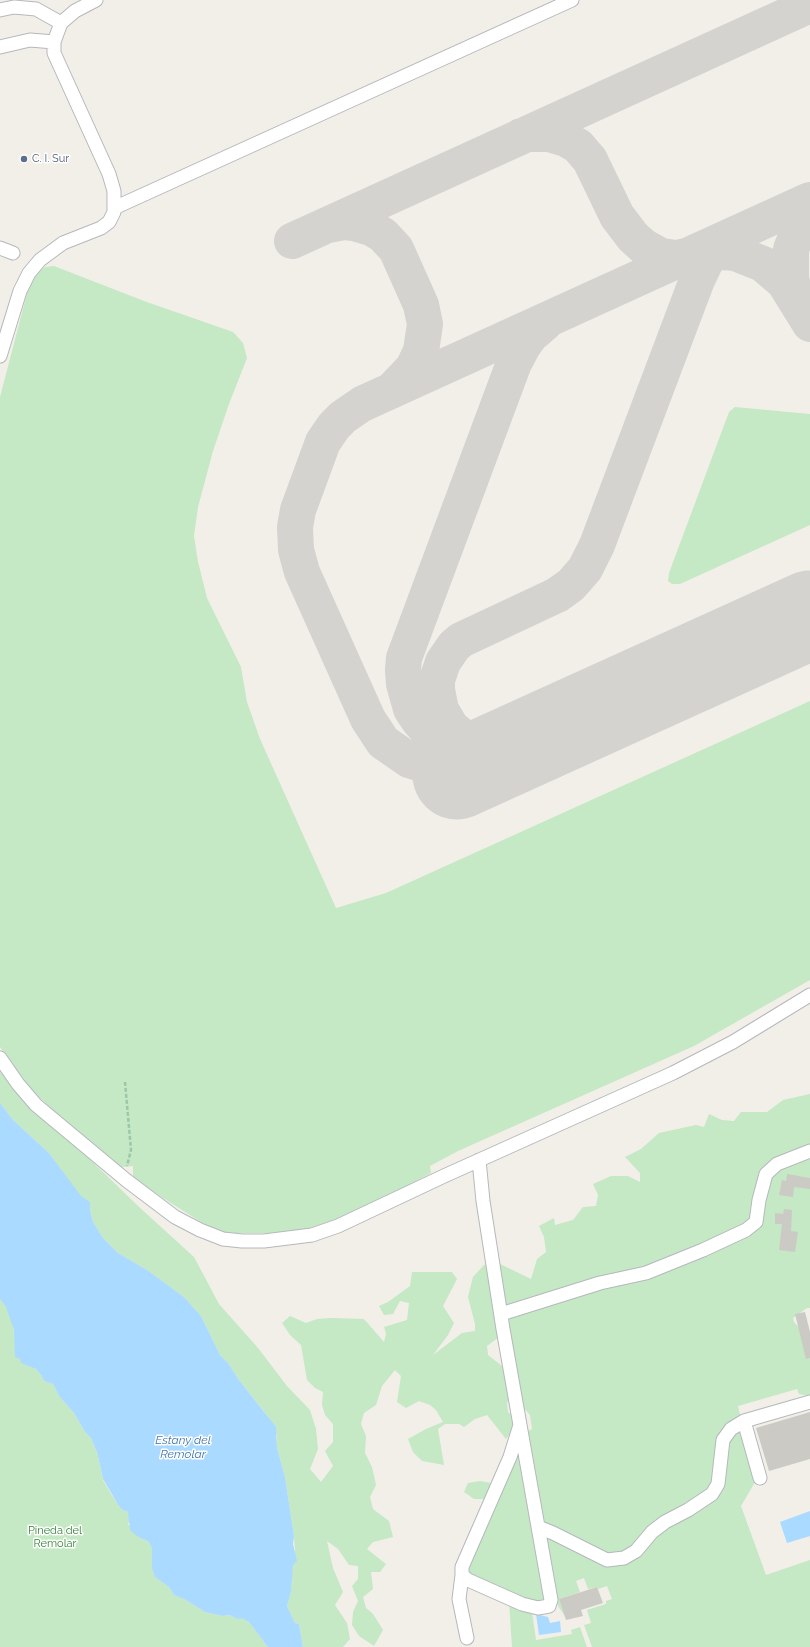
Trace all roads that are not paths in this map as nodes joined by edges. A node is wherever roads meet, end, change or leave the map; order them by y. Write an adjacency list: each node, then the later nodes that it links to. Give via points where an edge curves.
1 (96, 0): 4 (lane, via 74,11)
2 (570, 0): 7 (lane)
3 (0, 10): 4 (lane, via 14,7 36,9)
4 (61, 23): 5 (lane)
5 (54, 42): 6 (lane, via 30,40); 7 (lane, via 56,60 109,174 114,191)
6 (0, 47)
7 (114, 208): 10 (lane, via 109,222 102,228 63,243 40,260 29,273 20,291)
8 (0, 248): 9 (lane)
9 (13, 253)
10 (0, 356)
11 (810, 995): 14 (lane, via 733,1042 673,1074)
12 (0, 1058): 14 (lane, via 36,1105 126,1180 175,1217 223,1239 242,1242 312,1235 338,1226)
13 (810, 1151): 15 (lane, via 777,1164 766,1174 756,1222 746,1230 646,1273 600,1283)
14 (479, 1160): 15 (lane)
15 (501, 1314): 18 (lane)
16 (810, 1402): 17 (lane)
17 (744, 1421): 19 (lane); 20 (lane, via 731,1429 723,1440 718,1484 712,1494 665,1522 652,1532 636,1551 624,1558 607,1560)
18 (520, 1425): 20 (lane); 21 (lane, via 510,1457 462,1567)
19 (760, 1478)
20 (538, 1527): 21 (lane, via 551,1600 549,1606 538,1608 522,1604)
21 (462, 1575): 22 (lane, via 459,1599)
22 (467, 1638)

